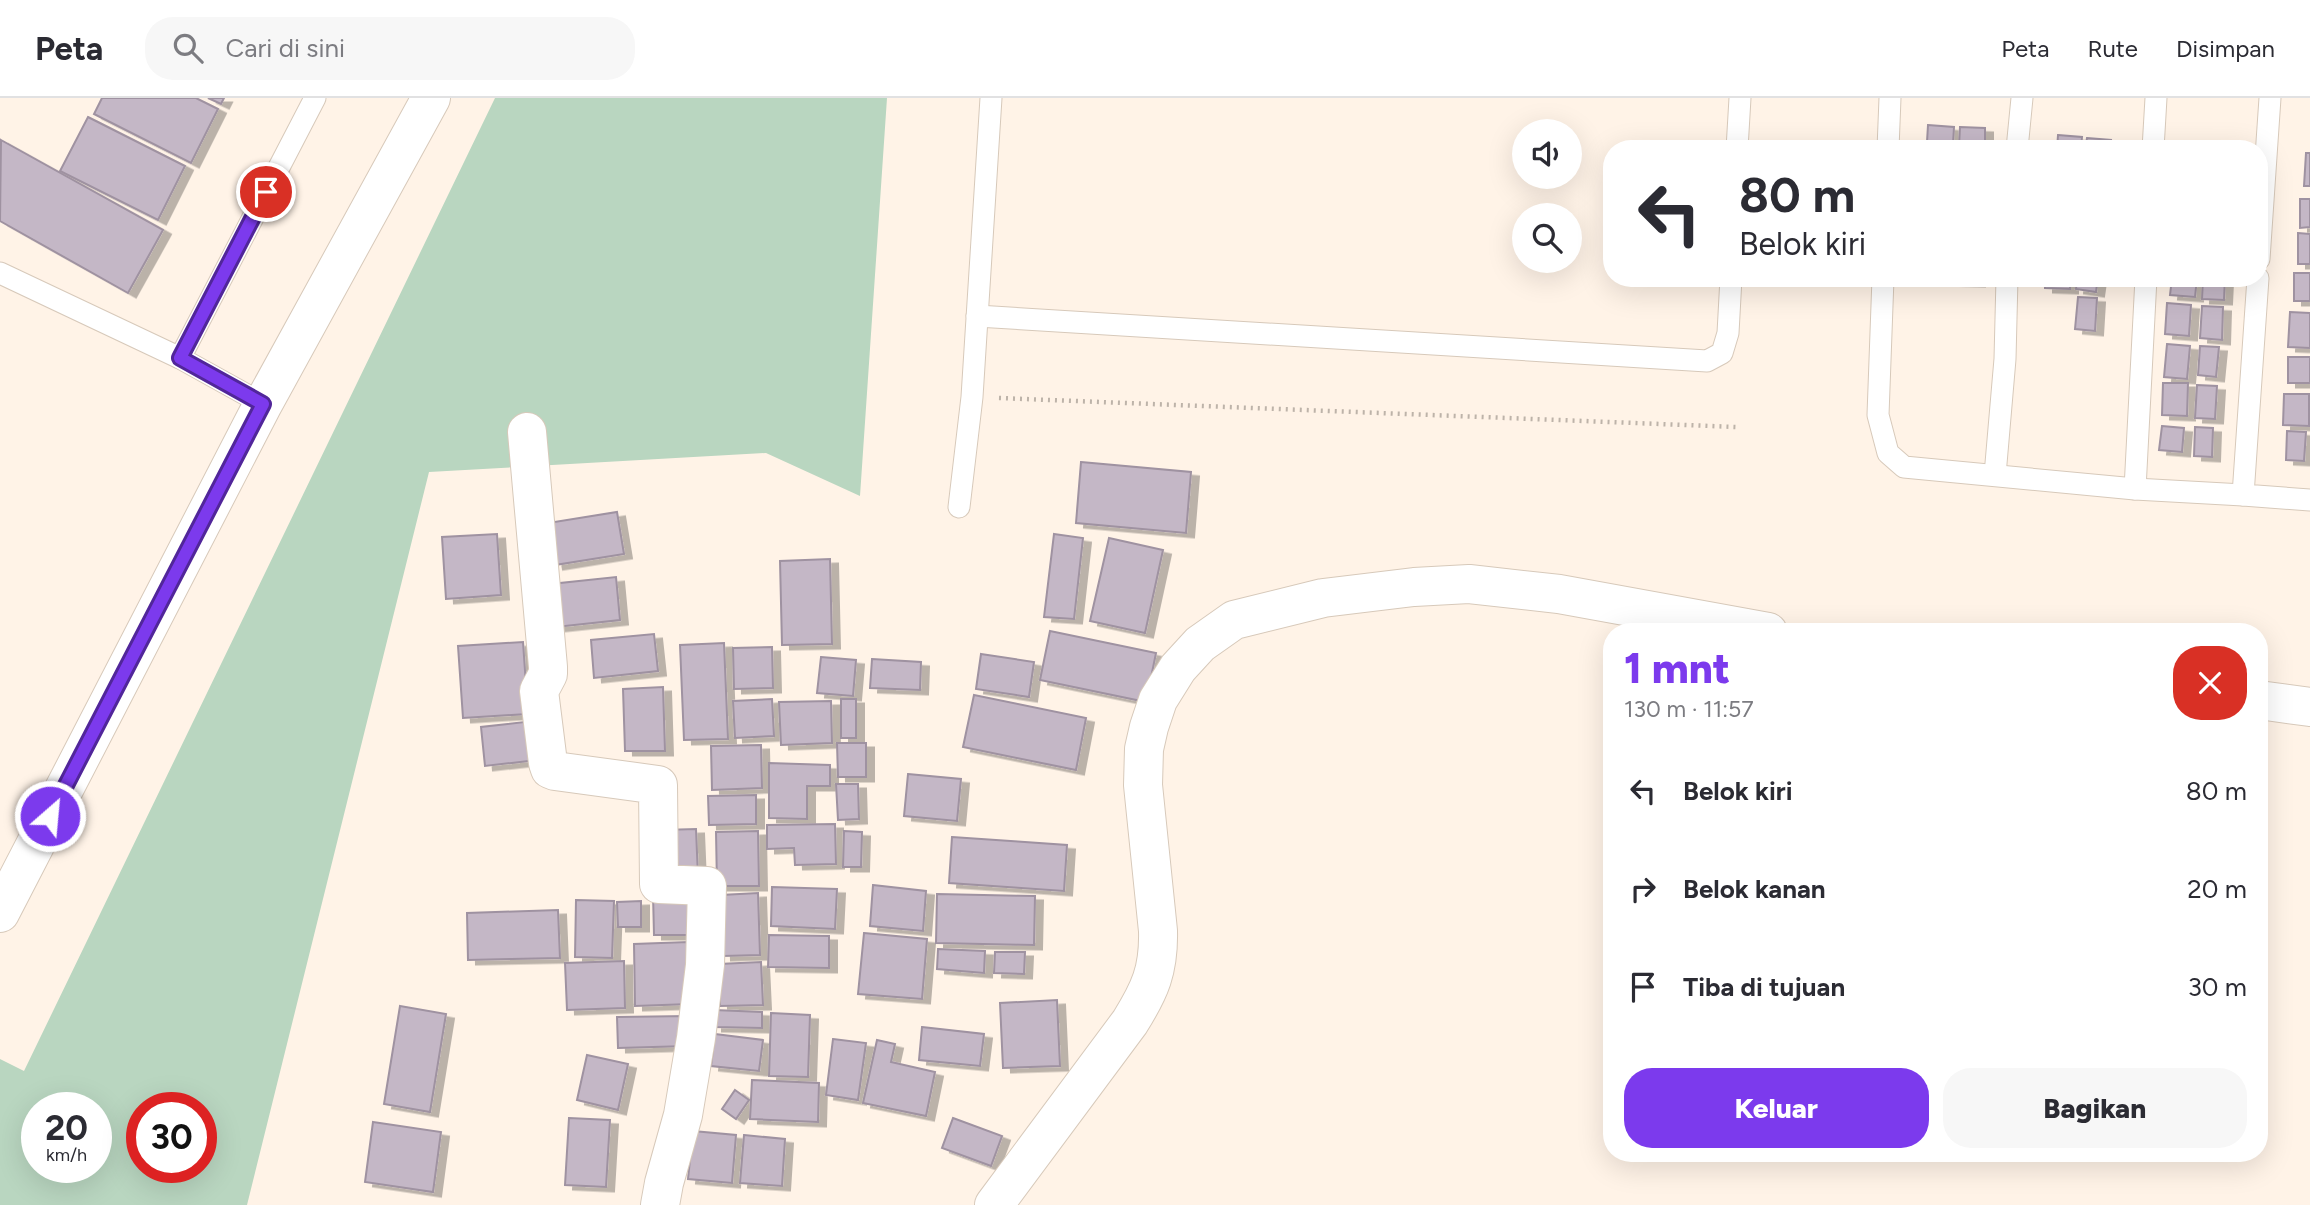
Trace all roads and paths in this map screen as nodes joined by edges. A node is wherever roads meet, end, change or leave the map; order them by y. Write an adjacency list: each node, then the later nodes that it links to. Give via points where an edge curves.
1 (316, 98): 21 (lane)
2 (431, 98): 23 (street)
3 (991, 98): 20 (lane)
4 (1740, 98): 9 (lane)
5 (1890, 98): 10 (lane)
6 (2022, 98): 11 (lane)
7 (2156, 98): 12 (lane)
8 (2270, 98): 13 (lane)
9 (1738, 140)
10 (1888, 140)
11 (2018, 140)
12 (2154, 140)
13 (2267, 140)
14 (0, 273): 21 (lane)
15 (1731, 287): 20 (lane, via 1722,354 1707,361)
16 (1883, 287): 26 (lane, via 1878,415 1888,453 1904,467)
17 (2007, 287): 26 (lane)
18 (2146, 287): 27 (lane)
19 (2257, 287): 28 (lane)
20 (977, 316): 22 (lane)
21 (180, 358): 23 (lane)
22 (972, 397): 24 (path); 30 (lane)
23 (263, 404): 34 (street)
24 (1736, 427)
25 (527, 432): 35 (street, via 548,667 539,691 548,764 555,771 659,785 659,884 707,886 705,965 696,1038 683,1115)
26 (1995, 475): 27 (lane)
27 (2135, 489): 28 (lane)
28 (2243, 495): 29 (lane)
29 (2310, 500)
30 (959, 507)
31 (1718, 623): 36 (street, via 1559,594 1469,584 1323,598 1234,620 1213,634 1178,668 1165,689 1144,749 1143,785 1159,955 1155,975 1130,1023)
32 (2268, 702): 33 (street)
33 (2310, 707)
34 (0, 914)
35 (660, 1205)
36 (994, 1205)

